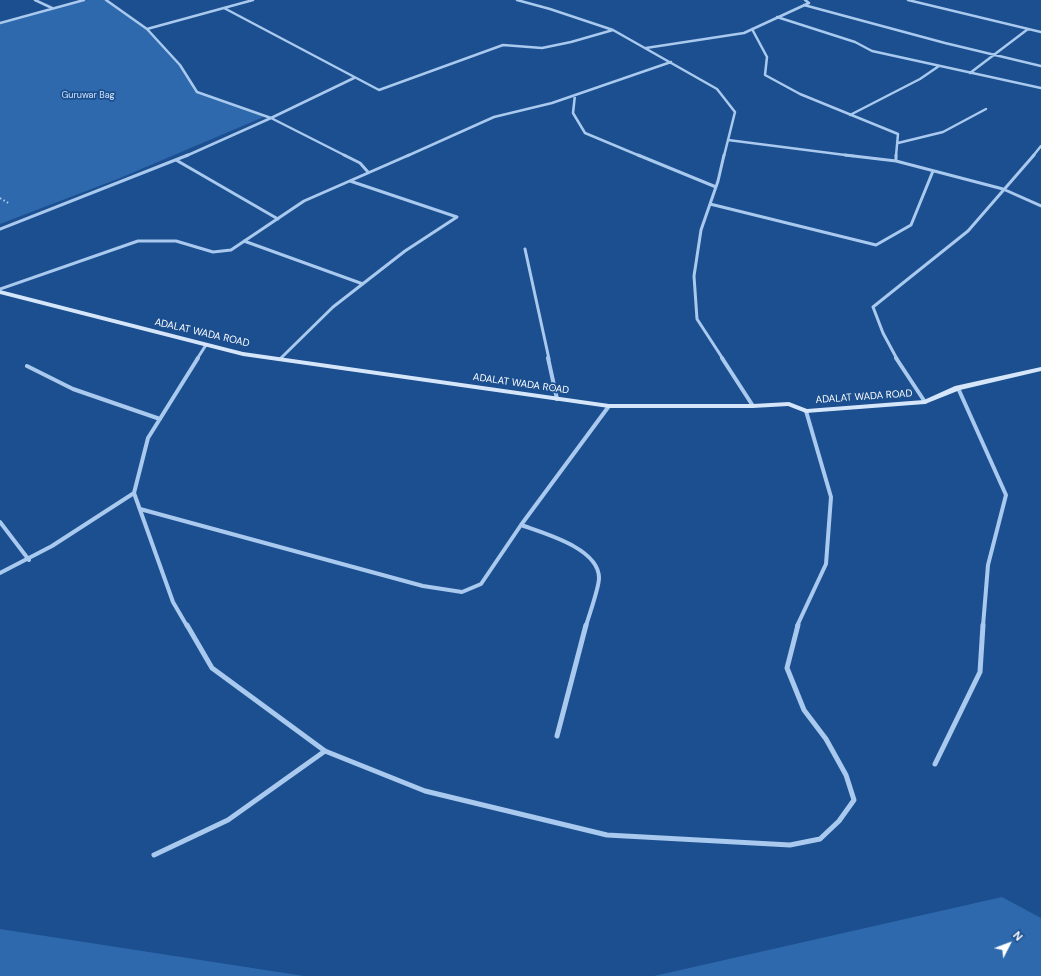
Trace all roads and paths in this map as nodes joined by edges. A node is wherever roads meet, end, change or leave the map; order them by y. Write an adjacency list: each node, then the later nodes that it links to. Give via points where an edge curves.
1 (35, 0): 9 (street)
2 (84, 0): 9 (street)
3 (106, 0): 13 (street)
4 (253, 0): 10 (street)
5 (516, 0): 16 (street)
6 (805, 0): 8 (street, via 809,3)
7 (908, 0): 15 (street)
8 (804, 6): 11 (street); 19 (street)
9 (53, 8): 12 (street)
10 (224, 8): 13 (street); 24 (street)
11 (777, 17): 14 (street); 21 (street, via 854,42 872,51)
12 (0, 23)
13 (147, 29): 29 (street, via 180,65 196,92)
14 (752, 29): 18 (street, via 744,33); 28 (street, via 768,57 765,75 800,94)
15 (1028, 29): 17 (street); 19 (street)
16 (613, 30): 18 (street); 24 (street, via 542,48 502,45 379,90)
17 (1041, 32)
18 (646, 48): 20 (street)
19 (994, 55): 22 (street); 23 (street)
20 (671, 62): 26 (street); 30 (street, via 717,89 735,112)
21 (940, 66): 23 (street); 28 (street)
22 (1041, 66)
23 (970, 72): 25 (street)
24 (354, 78): 29 (street)
25 (1041, 88)
26 (575, 95): 36 (street, via 494,117); 38 (street, via 573,113 585,133)
27 (986, 109): 31 (street, via 943,132)
28 (850, 115): 31 (street, via 898,134)
29 (271, 118): 33 (street); 36 (street, via 360,162)
30 (728, 140): 34 (street); 38 (street)
31 (898, 143): 34 (street)
32 (1041, 146): 39 (street)
33 (176, 160): 42 (street); 43 (street)
34 (896, 161): 35 (street)
35 (933, 171): 39 (street); 40 (street, via 911,225 876,245)
36 (368, 172): 37 (street)
37 (350, 181): 42 (street, via 304,201); 46 (street, via 457,217 405,251)
38 (716, 187): 40 (street)
39 (1003, 189): 41 (street); 55 (street, via 968,231 873,307 880,330 897,362)
40 (710, 204): 57 (street, via 701,230 694,276 697,319)
41 (1041, 206)
42 (278, 219): 44 (street)
43 (0, 228)
44 (244, 241): 46 (street); 47 (street, via 231,250 214,252 170,240 138,242 107,250)
45 (525, 249): 54 (street)
46 (363, 284): 50 (street, via 333,307)
47 (0, 289)
48 (0, 292): 49 (main road, ADALAT WADA ROAD)
49 (206, 345): 50 (main road, ADALAT WADA ROAD, via 243,354); 59 (street)
50 (280, 358): 54 (main road, ADALAT WADA ROAD)
51 (27, 366): 59 (street, via 73,389)
52 (1041, 369): 53 (main road, ADALAT WADA ROAD)
53 (958, 388): 55 (main road, ADALAT WADA ROAD); 68 (street, via 1006,495 988,565 980,672)
54 (557, 399): 56 (main road, ADALAT WADA ROAD)
55 (924, 402): 58 (main road, ADALAT WADA ROAD)
56 (609, 406): 57 (main road, ADALAT WADA ROAD); 63 (street)
57 (752, 406): 58 (main road, ADALAT WADA ROAD, via 789,404)
58 (806, 411): 67 (street, via 831,497 826,564 796,630 787,668 804,710 826,739 846,775 854,800 839,821 820,839 790,845 607,835 424,790)
59 (160, 419): 60 (street, via 148,438)
60 (134, 493): 61 (street); 64 (street, via 82,529)
61 (140, 509): 63 (street, via 423,586 462,592 481,584); 67 (street, via 173,602 212,668)
62 (0, 522): 64 (street)
63 (521, 526): 66 (street, via 574,546 588,555 598,571 599,578)
64 (29, 560): 65 (street)
65 (0, 573)
66 (556, 736)
67 (325, 751): 69 (street, via 228,820)
68 (935, 764)
69 (154, 855)

